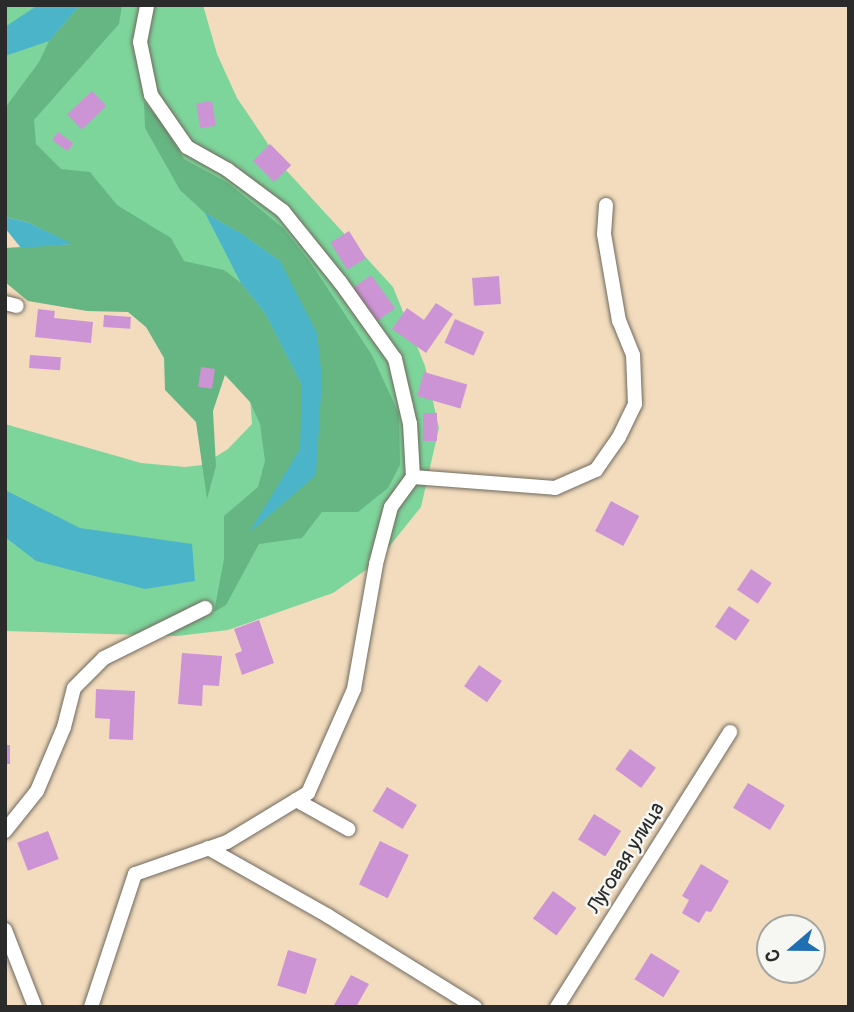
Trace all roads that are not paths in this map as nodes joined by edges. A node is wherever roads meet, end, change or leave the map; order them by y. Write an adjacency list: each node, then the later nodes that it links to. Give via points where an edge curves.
1 (147, 5): 3 (street, via 140,42 151,95 187,147 228,170 283,211 394,359 410,424)
2 (606, 205): 3 (street, via 606,247 619,321 633,355 635,404 596,470 555,488)
3 (414, 477): 6 (street, via 391,507 354,689 308,793)
4 (205, 608): 8 (street, via 104,658 74,688 64,727 37,791)
5 (730, 732): 14 (street, Луговая улица)
6 (296, 800): 7 (street); 9 (street, via 227,842)
7 (348, 829)
8 (5, 831)
9 (208, 848): 12 (street, via 135,874); 13 (street)
10 (5, 930): 11 (street)
11 (35, 1007)
12 (91, 1007)
13 (475, 1007)
14 (557, 1007)

